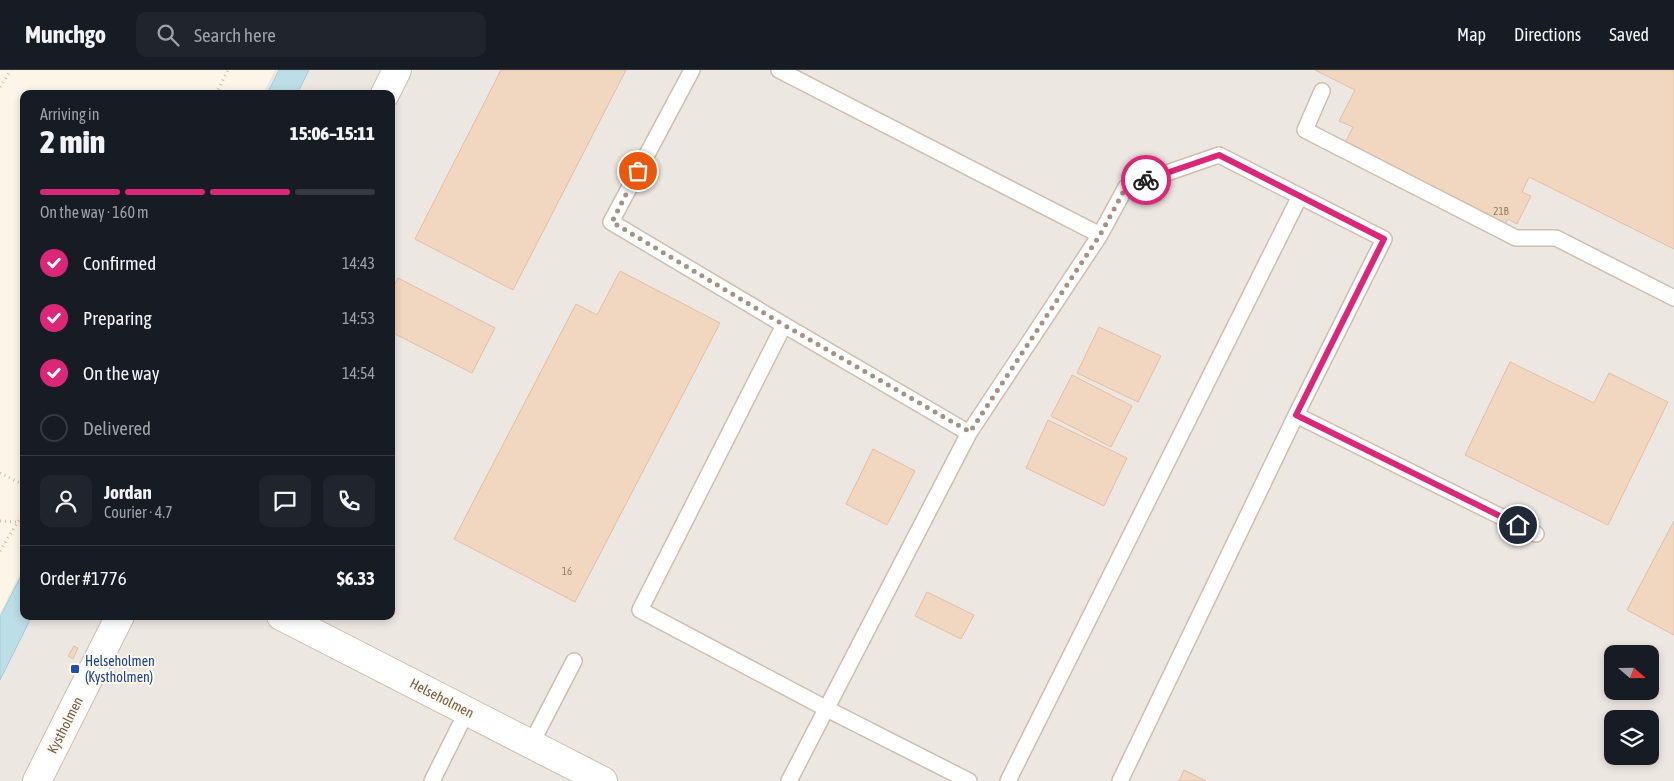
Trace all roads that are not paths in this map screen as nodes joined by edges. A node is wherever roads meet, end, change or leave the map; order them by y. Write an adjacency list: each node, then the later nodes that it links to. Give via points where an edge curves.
1 (398, 70): 4 (street)
2 (692, 70): 9 (lane, via 612,222)
3 (779, 70): 7 (lane)
4 (387, 90)
5 (1322, 91): 8 (lane, via 1304,130 1516,238 1556,238)
6 (1300, 196): 7 (lane, via 1219,155 1126,187); 10 (lane, via 1384,239); 24 (lane)
7 (1100, 235): 11 (lane)
8 (1674, 298)
9 (784, 325): 11 (lane); 16 (lane, via 640,610)
10 (1296, 415): 12 (lane); 25 (lane)
11 (970, 432): 16 (lane)
12 (1536, 534)
13 (118, 620): 19 (street, Kystholmen)
14 (289, 620): 17 (street, Helseholmen)
15 (574, 661): 18 (lane)
16 (827, 710): 22 (lane); 23 (lane)
17 (467, 711): 18 (street, Helseholmen); 20 (lane)
18 (531, 744): 21 (street, Helseholmen)
19 (37, 781)
20 (432, 781)
21 (603, 781)
22 (789, 781)
23 (969, 781)
24 (1008, 781)
25 (1120, 781)

